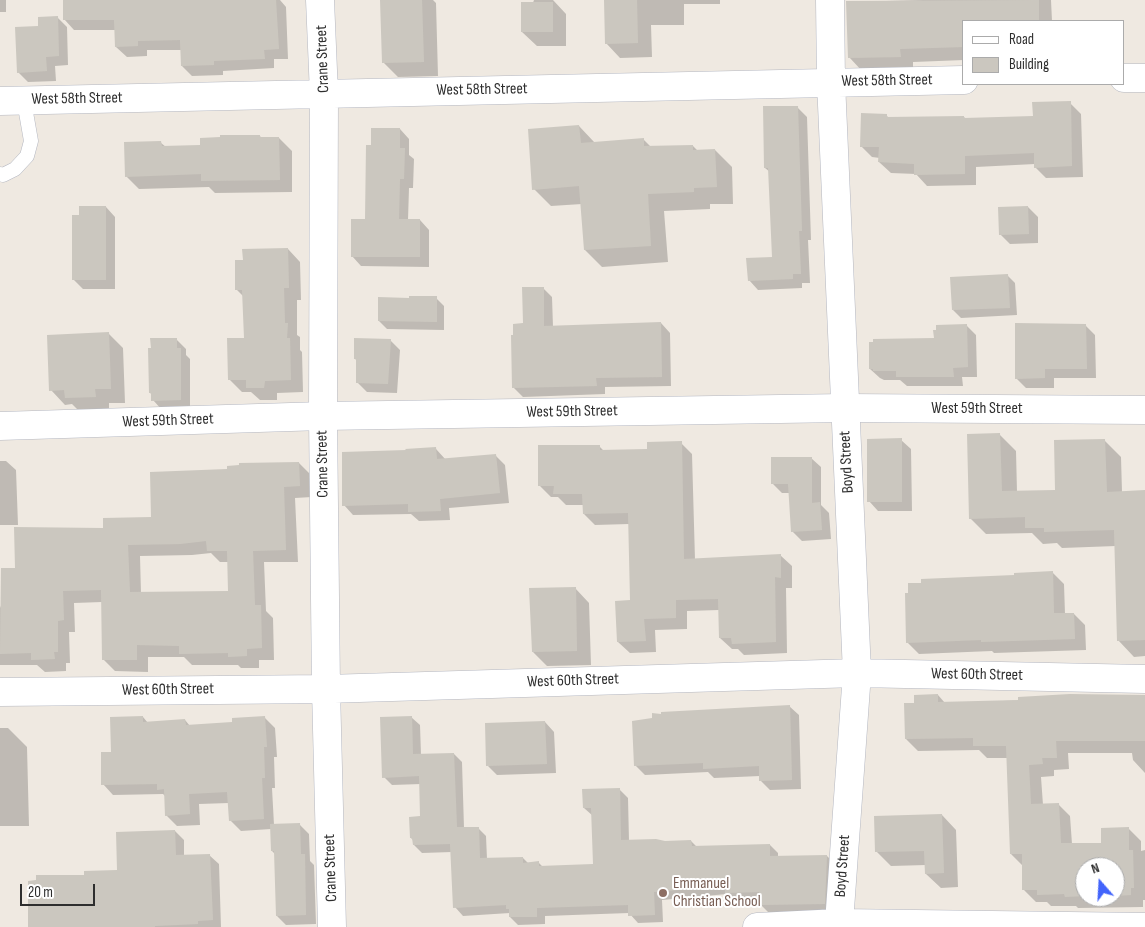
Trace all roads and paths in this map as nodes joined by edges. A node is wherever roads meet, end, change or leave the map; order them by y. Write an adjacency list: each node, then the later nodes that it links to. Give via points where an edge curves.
1 (320, 0): 7 (street, Crane Street)
2 (830, 0): 6 (street, Boyd Street)
3 (1125, 78): 4 (street)
4 (1145, 78)
5 (962, 80): 6 (street, West 58th Street)
6 (831, 82): 7 (street, West 58th Street); 10 (street, Boyd Street)
7 (324, 94): 8 (street, West 58th Street); 12 (street, Crane Street)
8 (12, 101): 9 (lane, via 30,141 27,156 16,169)
9 (0, 174)
10 (845, 408): 11 (street, West 59th Street); 12 (street, West 59th Street); 14 (street, Boyd Street)
11 (1145, 410)
12 (323, 416): 13 (street, West 59th Street); 16 (street, Crane Street)
13 (0, 426)
14 (857, 673): 15 (street, West 60th Street); 16 (street, West 60th Street); 18 (street, Boyd Street)
15 (1145, 679)
16 (326, 689): 17 (street, West 60th Street); 19 (street, Crane Street)
17 (0, 692)
18 (847, 925): 20 (street); 21 (street)
19 (332, 927)
20 (757, 927)
21 (1145, 927)

